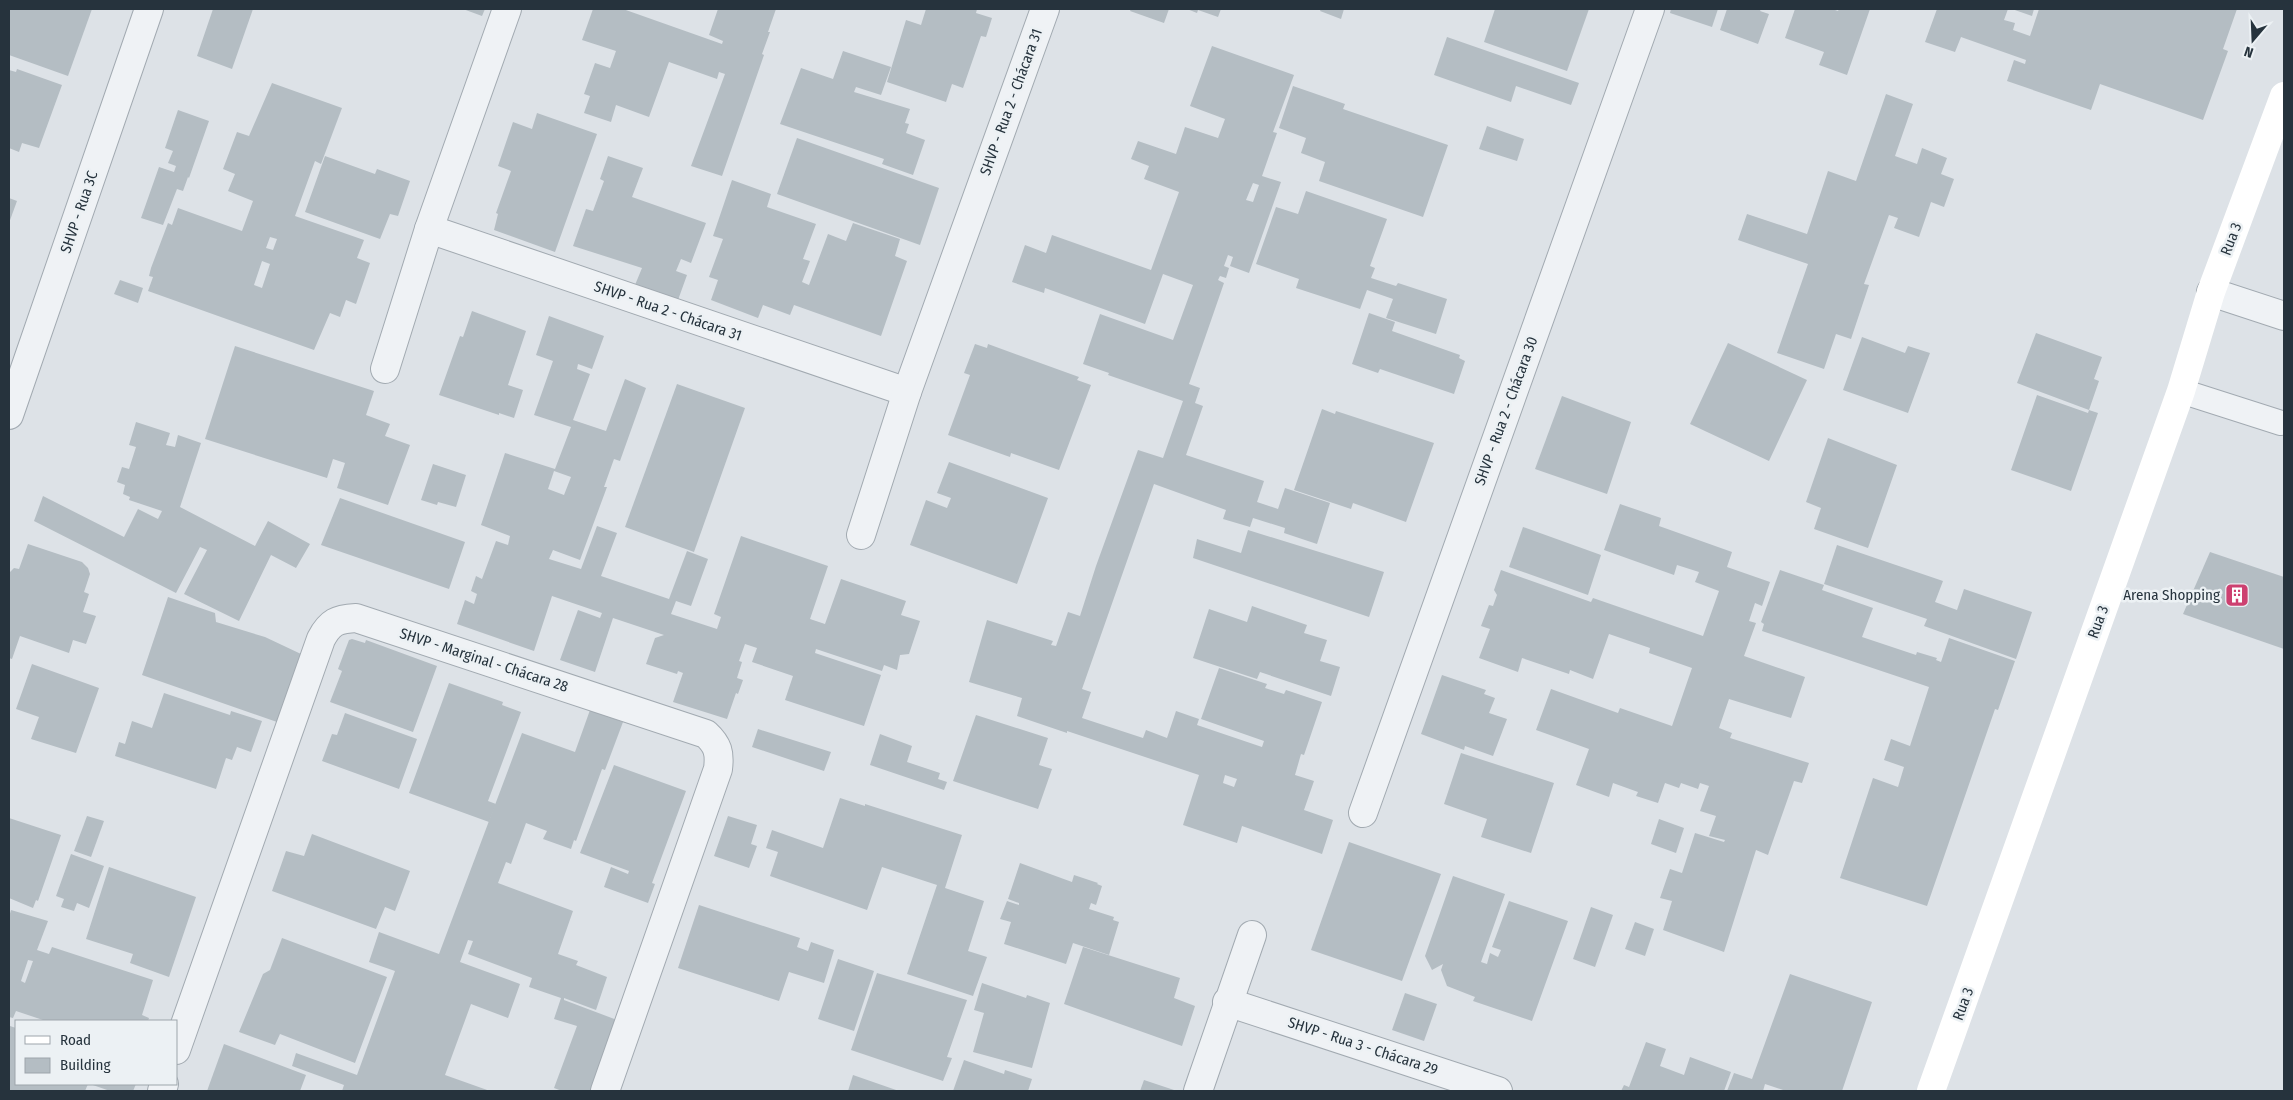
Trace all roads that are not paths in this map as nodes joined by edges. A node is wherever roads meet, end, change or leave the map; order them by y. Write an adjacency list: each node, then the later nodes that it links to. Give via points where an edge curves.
1 (149, 9): 12 (street, SHVP - Rua 3C)
2 (507, 9): 6 (street)
3 (1045, 9): 11 (street, SHVP - Rua 2 - Chácara 31)
4 (1650, 9): 15 (street, SHVP - Rua 2 - Chácara 30)
5 (2284, 96): 7 (main road, Rua 3)
6 (429, 229): 9 (street); 11 (street, SHVP - Rua 2 - Chácara 31)
7 (2211, 292): 8 (street); 10 (main road, Rua 3)
8 (2284, 316)
9 (385, 369)
10 (2181, 391): 13 (lane); 22 (main road, Rua 3)
11 (907, 392): 14 (street, SHVP - Rua 2 - Chácara 31)
12 (9, 415)
13 (2281, 423)
14 (861, 535)
15 (1363, 813)
16 (1252, 935): 17 (street)
17 (1227, 1002): 20 (street); 21 (street, SHVP - Rua 3 - Chácara 29)
18 (178, 1044): 19 (street, SHVP - Marginal - Chácara 28, via 321,639 327,627 338,619 356,618 706,734 715,742 720,754 718,769)
19 (604, 1091)
20 (1198, 1091)
21 (1498, 1091)
22 (1932, 1091)

